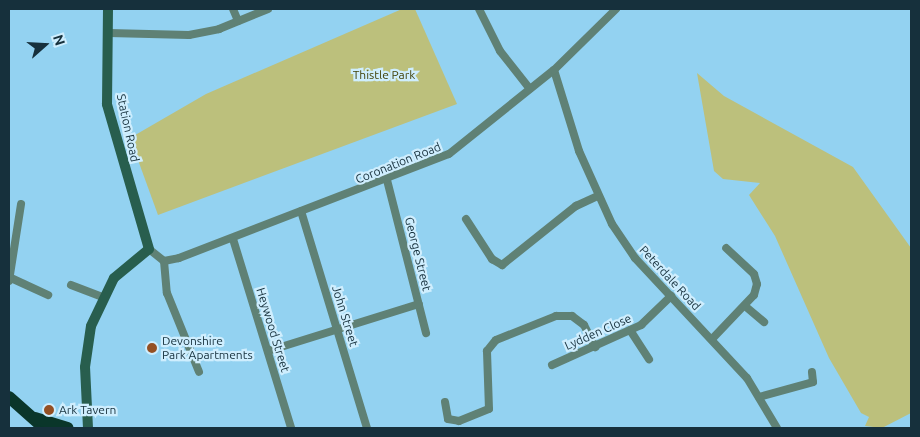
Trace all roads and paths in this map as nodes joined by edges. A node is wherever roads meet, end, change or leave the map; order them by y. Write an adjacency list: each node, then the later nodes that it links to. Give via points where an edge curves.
1 (108, 9): 7 (main road, Station Road)
2 (233, 9): 6 (street)
3 (268, 9): 6 (street)
4 (479, 9): 9 (street, via 500,50)
5 (616, 9): 8 (street, Coronation Road)
6 (238, 21): 7 (street, via 189,35)
7 (109, 33): 17 (main road, Station Road, via 107,104)
8 (554, 70): 9 (street, Coronation Road); 11 (street, Peterdale Road)
9 (530, 89): 10 (street, Coronation Road, via 449,154)
10 (387, 180): 13 (street, Coronation Road); 24 (street, George Street)
11 (597, 196): 14 (street, via 576,206 502,264 492,259); 22 (street, Peterdale Road, via 635,258)
12 (21, 204): 19 (street)
13 (301, 211): 15 (street, Coronation Road); 27 (street, John Street)
14 (466, 219)
15 (233, 239): 18 (street, Coronation Road); 32 (street, Heywood Street)
16 (726, 248): 25 (street, via 754,274 757,284)
17 (149, 249): 18 (street); 23 (main road, via 114,278)
18 (164, 260): 35 (street, via 167,293)
19 (10, 279): 21 (street)
20 (71, 285): 23 (street)
21 (48, 295)
22 (671, 296): 28 (street, Lydden Close); 30 (street, Peterdale Road)
23 (102, 297): 44 (main road, via 86,344)
24 (419, 304): 27 (street); 29 (street, George Street)
25 (745, 306): 26 (street); 30 (street)
26 (764, 322)
27 (337, 330): 32 (street); 46 (street, John Street)
28 (630, 330): 31 (street, Lydden Close); 33 (street)
29 (426, 333)
30 (713, 338): 38 (street, Peterdale Road)
31 (595, 347): 34 (street, Lydden Close); 41 (street, via 584,325 572,316 556,316 496,340 487,351 489,409 459,421)
32 (268, 351): 45 (street, Heywood Street)
33 (649, 360)
34 (552, 365)
35 (199, 372)
36 (812, 372): 38 (street, via 813,382)
37 (9, 397): 40 (highway)
38 (759, 397): 48 (street, Peterdale Road)
39 (446, 402): 41 (street)
40 (35, 418): 42 (highway); 43 (highway)
41 (448, 419): 47 (street)
42 (44, 428)
43 (67, 428)
44 (88, 428)
45 (291, 428)
46 (367, 428)
47 (451, 428)
48 (777, 428)

